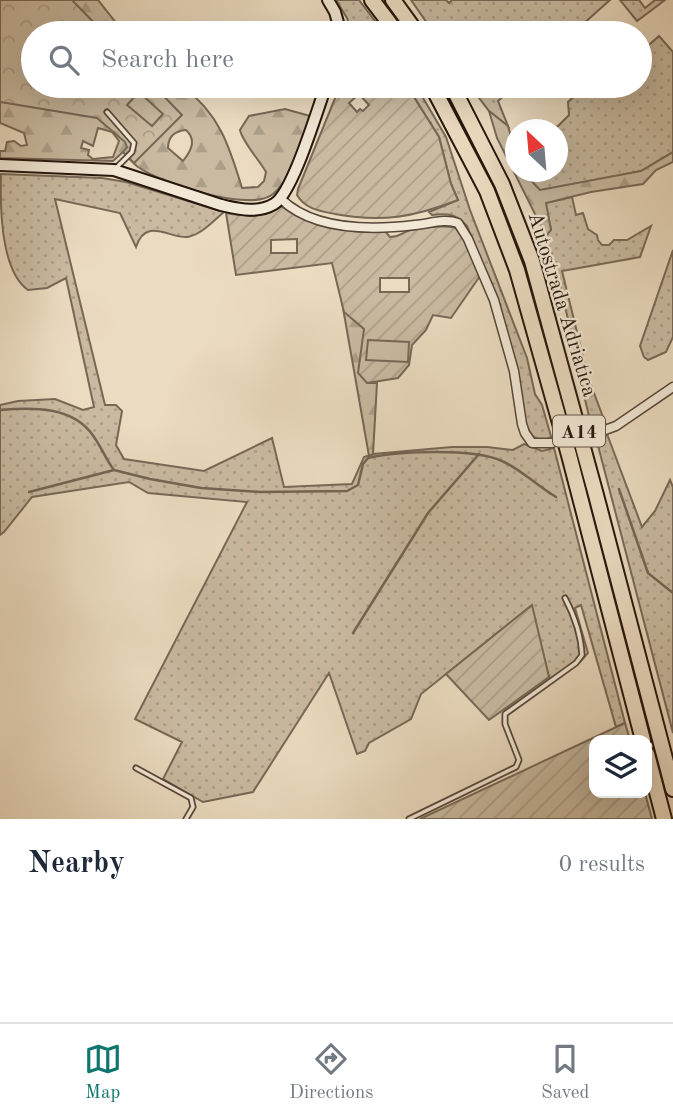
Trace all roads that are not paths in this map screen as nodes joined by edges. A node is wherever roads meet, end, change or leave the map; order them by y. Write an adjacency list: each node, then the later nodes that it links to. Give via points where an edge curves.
1 (328, 0): 4 (main road)
2 (372, 0): 5 (highway)
3 (393, 0): 6 (highway)
4 (338, 21)
5 (388, 21)
6 (408, 21)
7 (322, 98): 13 (main road)
8 (438, 98): 18 (highway, Autostrada Adriatica / A14, via 487,191 517,270)
9 (458, 98): 21 (highway, Autostrada Adriatica / A14, via 502,184 532,261)
10 (107, 112): 12 (lane, via 134,143 132,152)
11 (0, 165): 12 (main road)
12 (114, 170): 13 (main road, via 238,209 260,209)
13 (281, 199): 16 (street, via 313,217 343,226 443,221 462,226 494,300 525,433 532,443)
14 (673, 387): 15 (street, via 616,426)
15 (594, 434)
16 (552, 443)
17 (565, 598): 23 (lane, via 581,637 582,655 505,714 519,760 516,767)
18 (642, 735)
19 (136, 768): 22 (lane, via 191,798 193,807)
20 (652, 773): 24 (highway)
21 (673, 789)
22 (186, 819)
23 (409, 819)
24 (664, 819)

